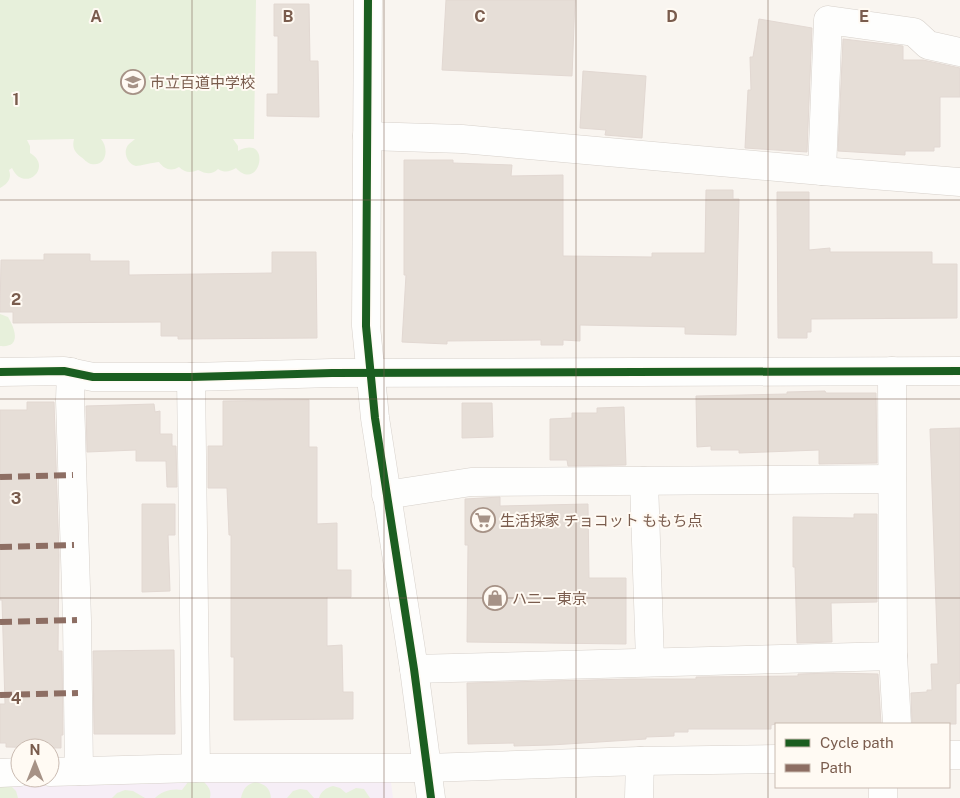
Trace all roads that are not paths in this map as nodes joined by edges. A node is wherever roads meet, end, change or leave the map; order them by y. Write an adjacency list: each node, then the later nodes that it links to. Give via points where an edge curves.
1 (368, 0): 3 (street)
2 (960, 52): 4 (street, via 928,45 914,32 828,20)
3 (367, 136): 4 (street, via 462,139); 10 (street, via 366,326)
4 (822, 172): 5 (street)
5 (960, 182)
6 (892, 371): 7 (street); 10 (street); 12 (street)
7 (960, 371)
8 (0, 372): 9 (street)
9 (71, 372): 11 (street, via 93,377); 23 (street)
10 (370, 374): 11 (street); 14 (street)
11 (191, 377): 21 (street)
12 (892, 479): 13 (street); 15 (street)
13 (644, 481): 14 (street, via 470,482); 16 (street)
14 (386, 495): 17 (street)
15 (893, 656): 16 (street); 18 (street)
16 (650, 661): 17 (street)
17 (414, 669): 22 (street)
18 (898, 723)
19 (775, 759): 20 (street)
20 (640, 761): 22 (street); 26 (street)
21 (196, 768): 22 (street); 23 (street)
22 (426, 768): 25 (street)
23 (79, 771): 24 (street)
24 (60, 772)
25 (431, 798)
26 (639, 798)

